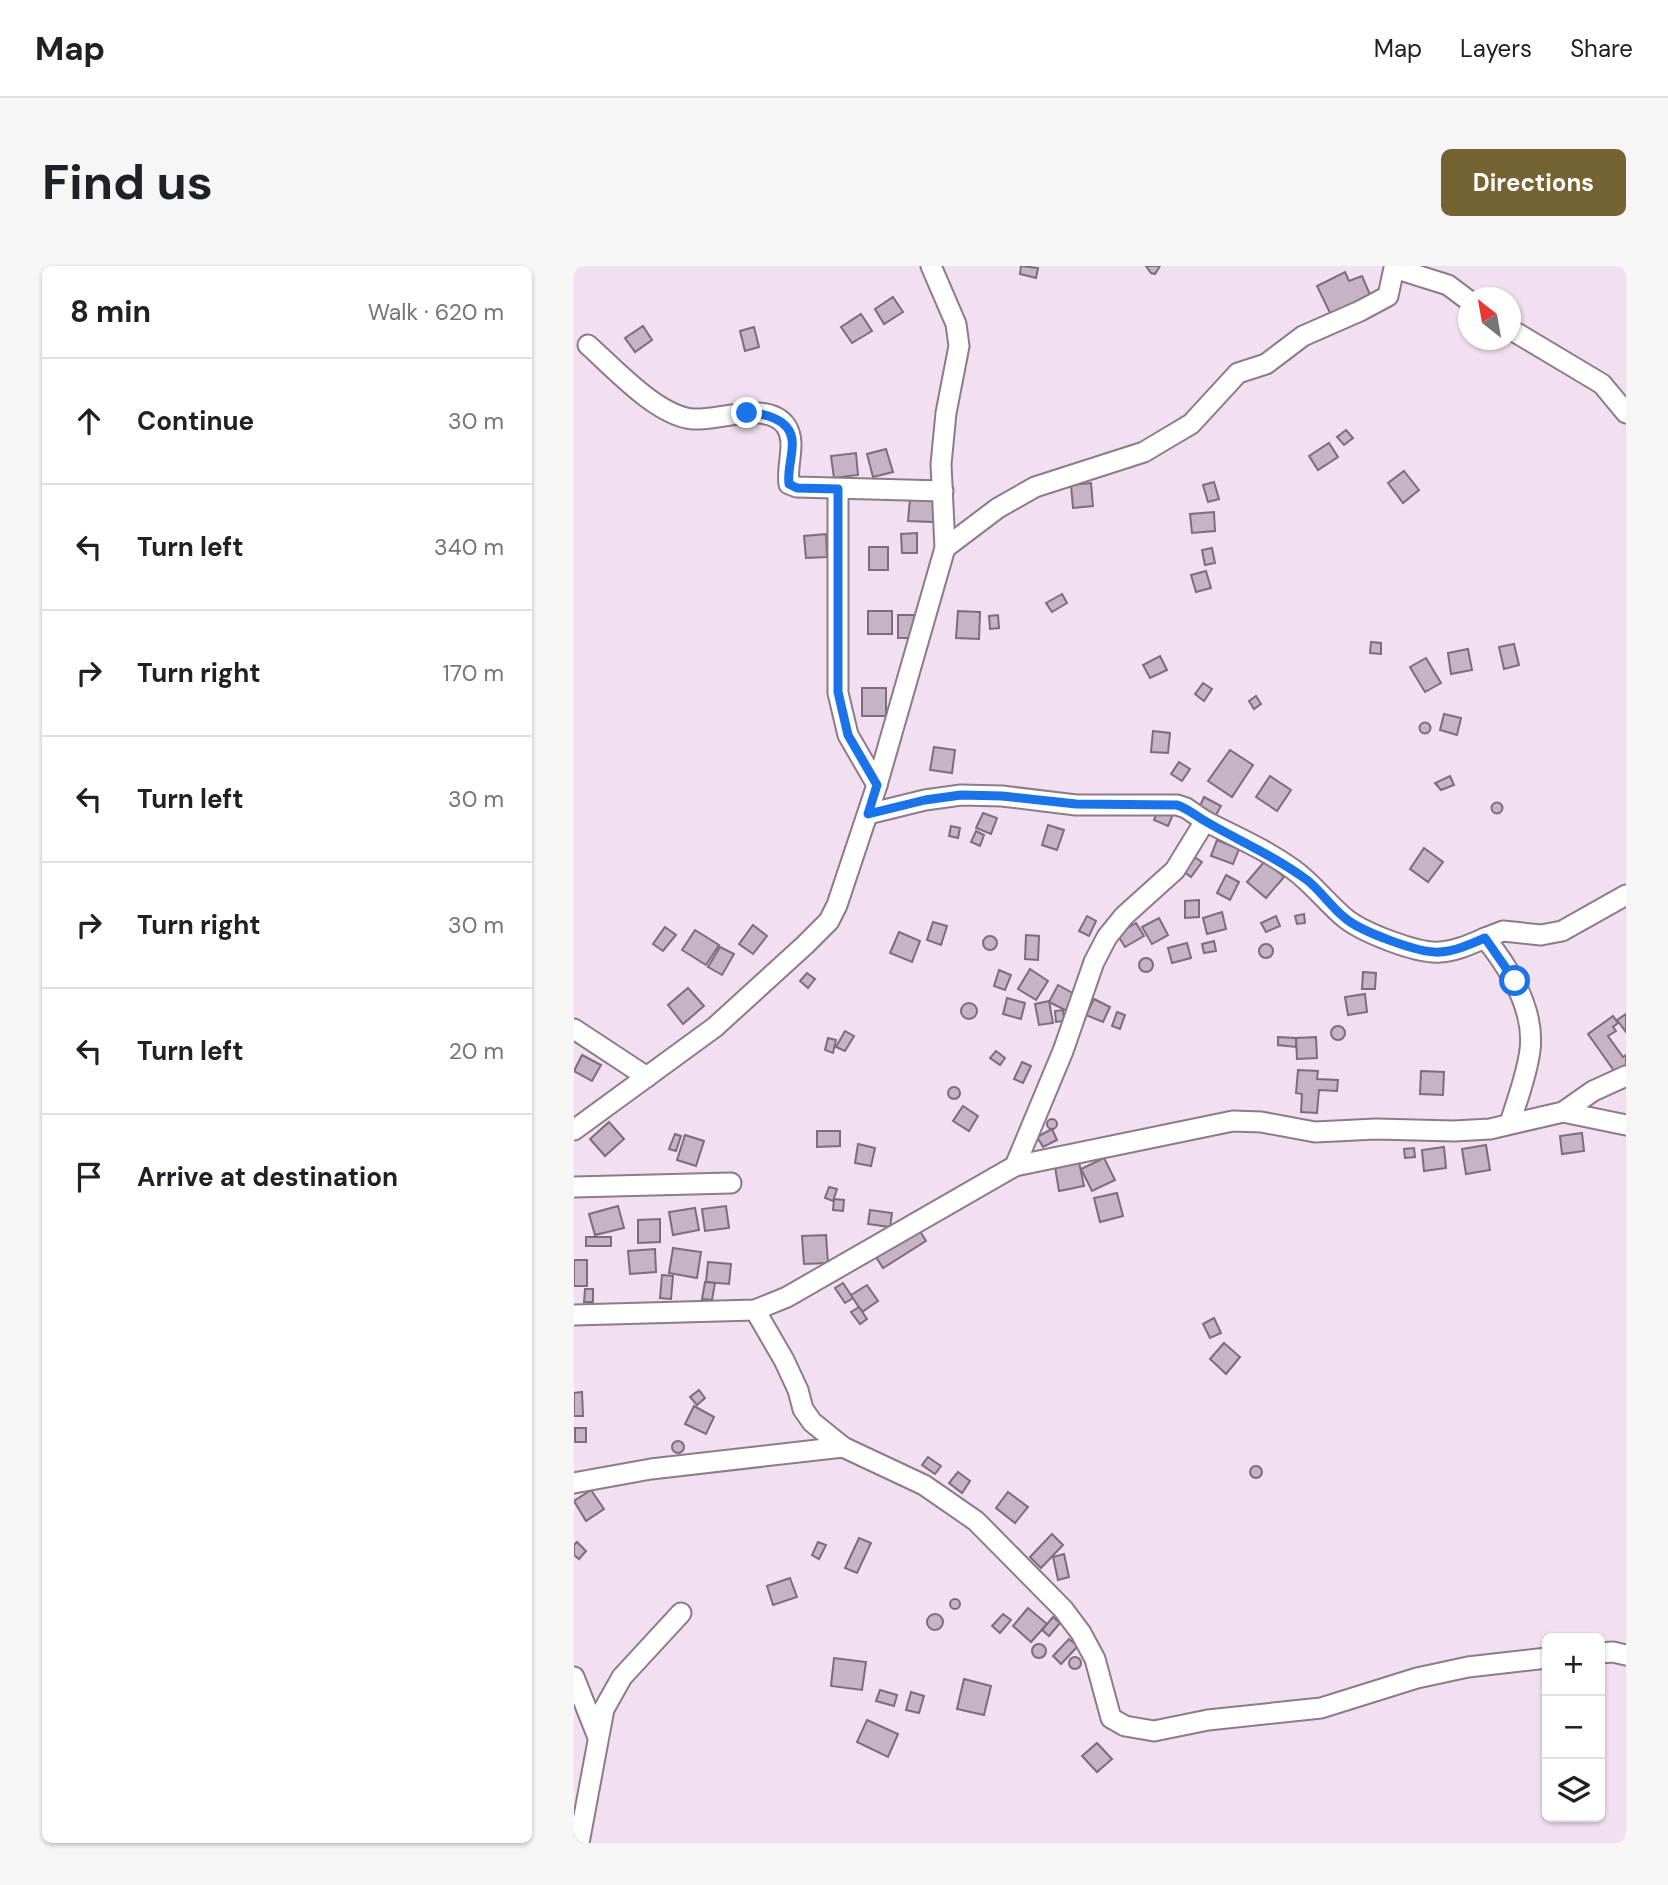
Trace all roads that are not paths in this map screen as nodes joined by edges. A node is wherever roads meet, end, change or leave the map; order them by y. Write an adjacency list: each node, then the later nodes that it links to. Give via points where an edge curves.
1 (930, 267): 7 (street, via 956,324 959,346 946,413)
2 (1458, 292): 8 (street, via 1394,268 1388,296 1303,336 1266,364 1238,373 1191,424 1144,452 1035,487 998,508)
3 (1521, 336): 5 (street, via 1602,384)
4 (588, 345): 6 (street, via 666,411 692,419 762,413 784,423 792,438 789,484)
5 (1626, 413)
6 (838, 489): 7 (street); 9 (street, via 838,692 848,735)
7 (943, 491): 8 (street)
8 (946, 548): 9 (street)
9 (877, 785): 10 (street)
10 (868, 814): 11 (street, via 961,795 1076,804 1177,805); 16 (street, via 829,921 715,1027)
11 (1205, 821): 13 (street, via 1291,868 1347,920 1371,933 1438,953); 21 (street, via 1175,870 1107,937)
12 (1626, 895): 13 (street, via 1562,931 1541,936 1503,931)
13 (1485, 938): 18 (street, via 1515,981 1529,1028 1530,1050)
14 (574, 1030): 16 (street)
15 (1626, 1076): 17 (street)
16 (647, 1077): 20 (street)
17 (1563, 1112): 18 (street); 19 (street)
18 (1510, 1123): 21 (street, via 1454,1131 1315,1132 1233,1121)
19 (1626, 1125)
20 (574, 1130)
21 (1015, 1166): 24 (street, via 787,1297)
22 (731, 1183): 23 (street)
23 (574, 1187)
24 (755, 1310): 25 (street); 26 (street, via 784,1360 803,1409)
25 (574, 1315)
26 (844, 1447): 27 (street, via 651,1469); 31 (street, via 924,1485 976,1521 1007,1551 1081,1633 1095,1659 1111,1718 1125,1726 1154,1731 1208,1720 1321,1709 1417,1678)
27 (574, 1483)
28 (681, 1613): 33 (street, via 622,1677 604,1709)
29 (1605, 1653): 30 (street)
30 (1626, 1655)
31 (1542, 1659)
32 (574, 1677): 33 (street)
33 (597, 1735): 34 (street)
34 (579, 1843)

